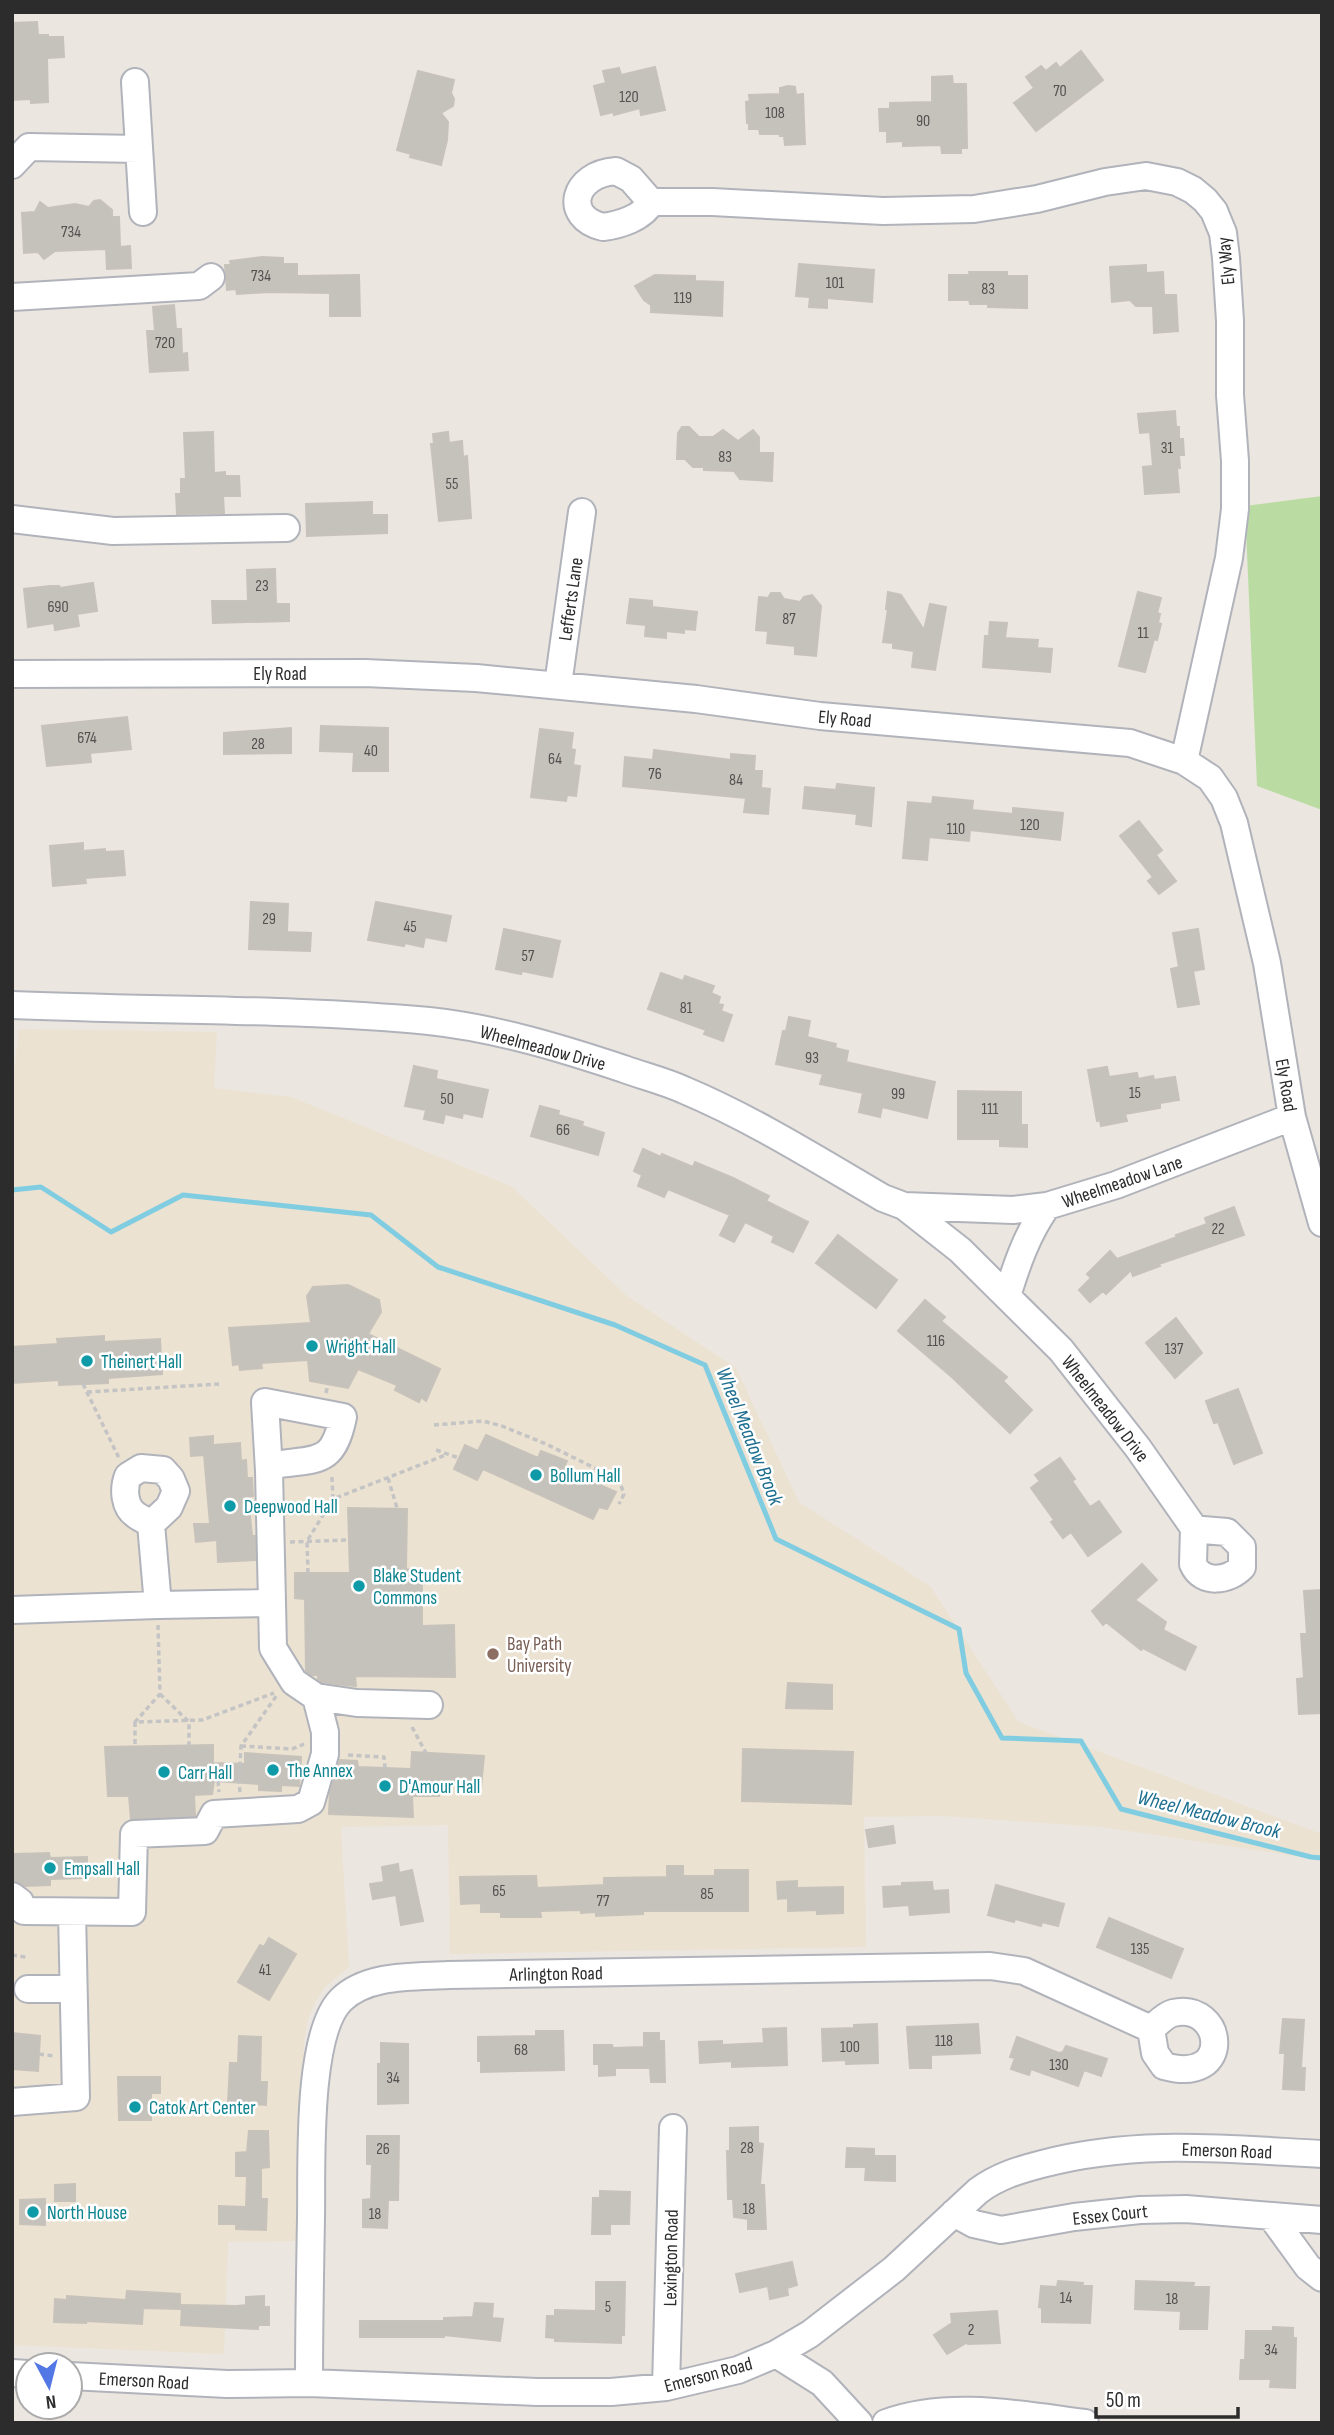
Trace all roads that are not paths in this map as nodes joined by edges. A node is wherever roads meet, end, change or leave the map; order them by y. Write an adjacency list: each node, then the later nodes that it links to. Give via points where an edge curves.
1 (135, 82): 2 (street)
2 (139, 149): 3 (street, via 29,147); 5 (street)
3 (12, 165)
4 (651, 202): 13 (street, Ely Way, via 953,211 1146,176 1177,181 1205,200 1214,211 1225,246 1235,509 1229,558)
5 (143, 212)
6 (211, 277): 7 (street, via 199,286)
7 (12, 297)
8 (582, 512): 12 (street, Lefferts Lane)
9 (12, 519): 10 (street, via 114,531)
10 (286, 528)
11 (12, 674): 12 (street, Ely Road, via 365,673)
12 (558, 685): 13 (street, Ely Road, via 820,716 1130,743)
13 (1184, 761): 15 (street, Ely Road, via 1210,778 1234,823 1267,963)
14 (12, 1005): 16 (street, Wheelmeadow Drive, via 324,1014 491,1031 576,1053 683,1089)
15 (1292, 1117): 17 (street, Wheelmeadow Lane, via 1129,1180); 18 (street, Ely Road)
16 (904, 1206): 17 (street, Wheelmeadow Lane, via 1013,1210); 19 (street, Wheelmeadow Drive, via 960,1250)
17 (1047, 1206): 19 (street, via 1021,1252)
18 (1322, 1223)
19 (1007, 1296): 22 (street, Wheelmeadow Drive, via 1091,1385)
20 (269, 1471): 23 (street)
21 (151, 1524): 21 (street, via 133,1513 125,1493 128,1476 154,1467 166,1472 176,1491); 24 (street)
22 (1194, 1528)
23 (272, 1603): 24 (street); 26 (street, via 273,1648 294,1682)
24 (158, 1605): 25 (street)
25 (12, 1610)
26 (316, 1698): 27 (street); 29 (street, via 325,1743 312,1802 298,1809 214,1814 205,1831 134,1834 132,1912)
27 (429, 1705)
28 (12, 1896): 29 (street, via 23,1912)
29 (72, 1912): 31 (street)
30 (28, 1989): 31 (street)
31 (72, 1989): 33 (street, via 76,2097)
32 (1151, 2029): 42 (street, Arlington Road, via 1024,1971 990,1966 448,1975 397,1978 352,1991 339,2001 329,2019 314,2101)
33 (12, 2102)
34 (673, 2128): 43 (street, Lexington Road)
35 (1322, 2154): 36 (street, Emerson Road, via 1188,2147 1116,2149 1009,2173 991,2181)
36 (954, 2213): 37 (street, Essex Court, via 984,2228 1001,2230 1140,2210); 40 (street, Emerson Road, via 864,2293)
37 (1271, 2216): 38 (street, Essex Court); 39 (street, via 1308,2267)
38 (1322, 2220)
39 (1322, 2278)
40 (776, 2354): 43 (street, Emerson Road, via 738,2370); 44 (street, via 822,2383)
41 (84, 2377): 42 (street, Emerson Road, via 214,2384)
42 (309, 2383): 43 (street, Emerson Road, via 550,2392)
43 (667, 2387)
44 (859, 2423)
45 (887, 2423): 46 (street, via 951,2411)
46 (1085, 2423)

